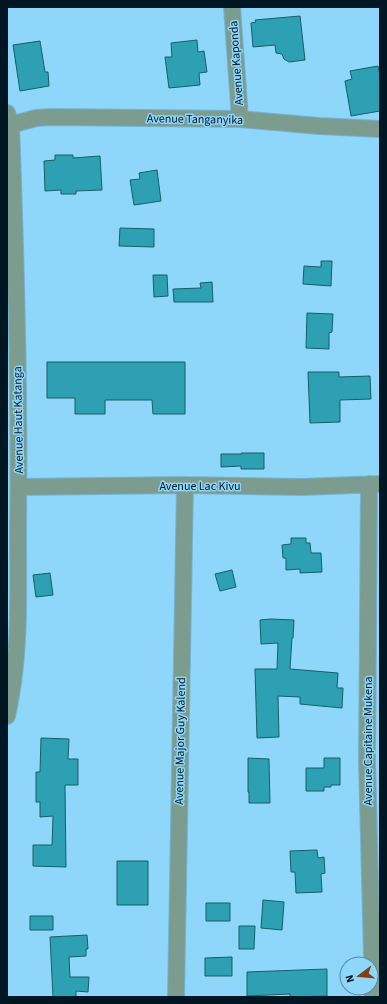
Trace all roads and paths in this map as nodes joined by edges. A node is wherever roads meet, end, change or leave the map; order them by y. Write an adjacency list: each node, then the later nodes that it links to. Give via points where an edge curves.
1 (232, 7): 2 (street, Avenue Kaponda)
2 (240, 119): 3 (street, Avenue Tanganyika, via 51,117); 4 (street, Avenue Tanganyika)
3 (8, 121): 5 (street, Avenue Haut Katanga)
4 (380, 129)
5 (12, 321): 8 (street, Avenue Haut Katanga)
6 (374, 484): 7 (street, Avenue Lac Kivu, via 302,487); 13 (street, Avenue Capitaine Mukena, via 367,762)
7 (185, 485): 8 (street, Avenue Lac Kivu); 12 (street, Avenue Major Guy Kalend)
8 (19, 487): 9 (street, Avenue Haut Katanga)
9 (18, 540): 10 (street); 11 (street, Avenue Haut Katanga, via 17,647)
10 (7, 552)
11 (7, 716)
12 (176, 997)
13 (373, 997)

